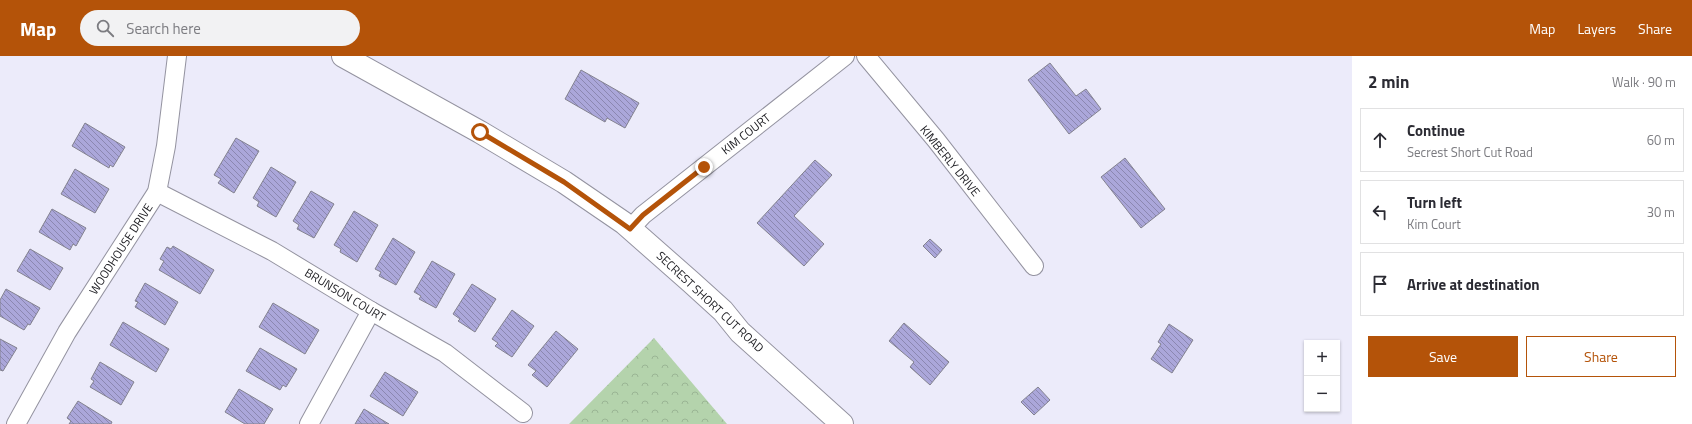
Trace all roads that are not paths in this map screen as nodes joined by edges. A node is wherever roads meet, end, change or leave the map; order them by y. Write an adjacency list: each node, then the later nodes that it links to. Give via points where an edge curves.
1 (177, 56): 5 (street, WOODHOUSE DRIVE)
2 (342, 56): 6 (main road, SECREST SHORT CUT ROAD, via 480,132 564,182)
3 (845, 56): 6 (street, KIM COURT, via 643,215)
4 (866, 56): 7 (street, KIMBERLY DRIVE, via 936,140)
5 (158, 192): 8 (street, BRUNSON COURT, via 272,251); 10 (street, WOODHOUSE DRIVE, via 67,332)
6 (630, 229): 12 (main road, SECREST SHORT CUT ROAD, via 724,312 740,332)
7 (1034, 266)
8 (372, 311): 9 (street, BRUNSON COURT, via 445,353); 11 (street)
9 (523, 413)
10 (16, 424)
11 (309, 424)
12 (842, 424)

